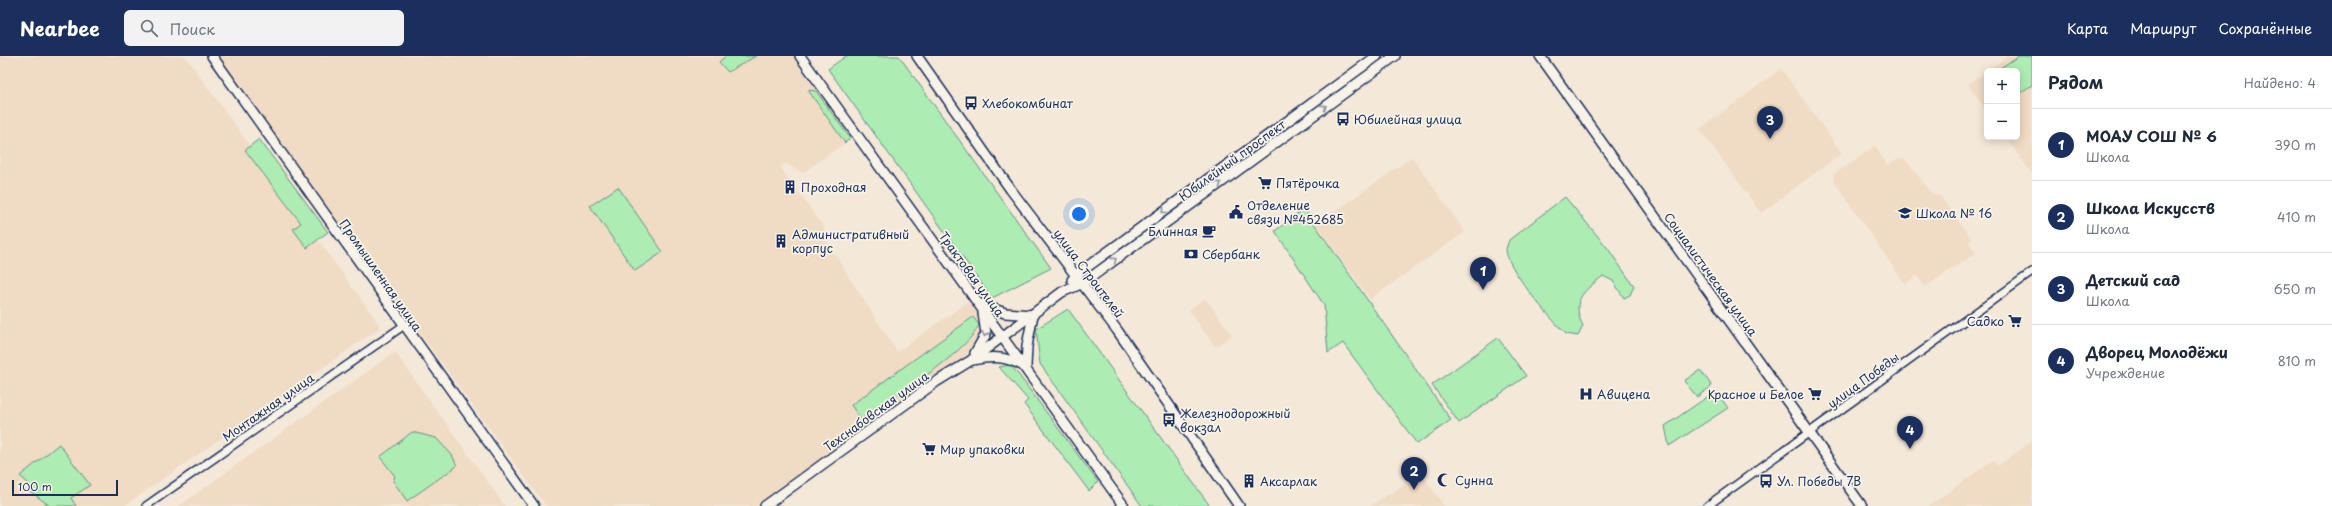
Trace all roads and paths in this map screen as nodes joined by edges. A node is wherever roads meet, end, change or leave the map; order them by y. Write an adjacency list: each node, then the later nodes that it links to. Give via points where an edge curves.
1 (212, 56): 13 (main road, Промышленная улица)
2 (800, 56): 11 (main road, Трактовая улица)
3 (917, 56): 8 (main road, улица Строителей, via 1011,190)
4 (1377, 56): 8 (main road, one-way to 8)
5 (1395, 56): 9 (main road, Юбилейный проспект, one-way to 5)
6 (1540, 56): 17 (main road, Социалистическая улица)
7 (2032, 272): 17 (street, улица Победы)
8 (1076, 275): 9 (main road, улица Строителей); 10 (main road)
9 (1082, 283): 10 (main road, Юбилейный проспект); 22 (main road, улица Строителей)
10 (1062, 292): 12 (main road, Техснабовская улица)
11 (980, 304): 12 (main road, via 1005,313); 14 (main road, Трактовая улица); 15 (main road, one-way to 15, via 986,334)
12 (1033, 315): 14 (main road, Техснабовская улица); 16 (main road, via 1026,346)
13 (403, 326): 18 (street, Монтажная улица); 19 (main road, Промышленная улица)
14 (1002, 336): 15 (main road, Техснабовская улица); 16 (main road, Трактовая улица)
15 (970, 361): 16 (main road, via 1000,356); 20 (main road, Техснабовская улица, via 936,382)
16 (1026, 368): 21 (main road, Трактовая улица)
17 (1809, 432): 23 (street, улица Победы); 24 (main road, Социалистическая улица)
18 (146, 506)
19 (534, 506)
20 (765, 506)
21 (1124, 506)
22 (1239, 506)
23 (1707, 506)
24 (1862, 506)

